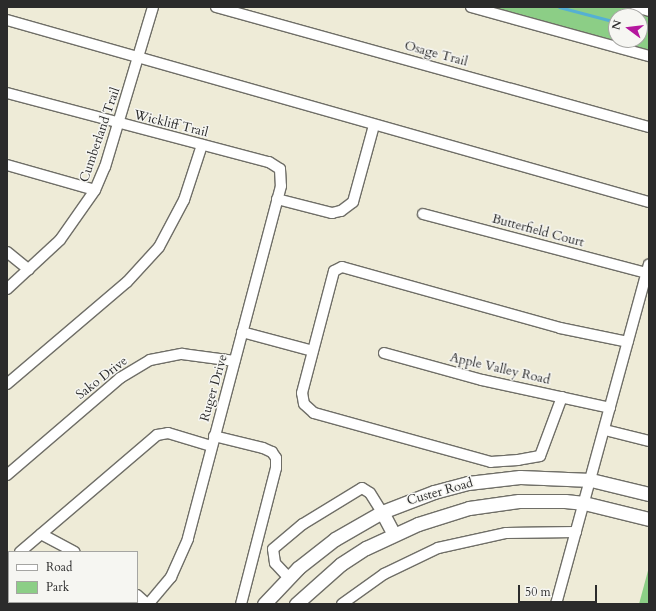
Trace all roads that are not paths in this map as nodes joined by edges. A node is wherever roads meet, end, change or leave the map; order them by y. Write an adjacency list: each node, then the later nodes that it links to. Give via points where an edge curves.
1 (153, 7): 8 (street, Cumberland Trail)
2 (216, 7): 12 (street, Osage Trail)
3 (471, 7): 7 (street)
4 (636, 7): 5 (street)
5 (649, 11)
6 (7, 20): 8 (street)
7 (649, 56)
8 (138, 57): 10 (street, Cumberland Trail); 11 (street)
9 (7, 93): 10 (street, Wickliff Trail)
10 (118, 124): 13 (street, Wickliff Trail); 16 (street, Cumberland Trail)
11 (374, 125): 17 (street, via 353,202 341,211 332,213); 18 (street)
12 (649, 126)
13 (202, 145): 15 (street, Wickliff Trail, via 269,162); 29 (street, via 184,200 159,247 126,282)
14 (7, 165): 16 (street)
15 (280, 169): 17 (street, Ruger Drive, via 282,179)
16 (95, 190): 22 (street, Cumberland Trail, via 64,234)
17 (277, 199): 24 (street, Ruger Drive)
18 (649, 202)
19 (423, 214): 21 (street, Butterfield Court)
20 (7, 252): 22 (street)
21 (648, 268): 25 (street)
22 (29, 270): 23 (street, Cumberland Trail)
23 (7, 289)
24 (242, 332): 26 (street); 28 (street, Ruger Drive)
25 (628, 342): 26 (street, via 560,328 342,267 334,271); 31 (street)
26 (313, 351): 30 (street, via 302,393 304,404 314,413 491,462 540,456)
27 (384, 353): 30 (street, Apple Valley Road)
28 (235, 360): 33 (street, Ruger Drive); 35 (street, Sako Drive, via 182,354 150,360 120,378)
29 (7, 384)
30 (562, 397): 31 (street, Apple Valley Road)
31 (610, 408): 32 (street)
32 (604, 430): 34 (street); 36 (street)
33 (213, 441): 43 (street, via 168,433 157,435); 48 (street, Ruger Drive, via 181,561 168,582); 49 (street, via 263,448 272,452 276,458 276,468)
34 (649, 441)
35 (7, 475)
36 (591, 480): 37 (main road, Custer Road); 38 (street); 39 (main road, Custer Road, via 539,477 492,479 434,492)
37 (649, 494)
38 (584, 503): 40 (main road, Custer Road); 41 (street); 42 (main road, Custer Road, via 537,500 499,503 443,514)
39 (382, 512): 42 (main road); 46 (main road, Custer Road, via 335,539); 46 (street, via 370,493 362,488 303,524 275,546 272,554 275,563)
40 (649, 519)
41 (576, 532): 52 (street, via 506,533 438,548 384,574); 53 (street)
42 (393, 533): 51 (main road, Custer Road, via 341,564)
43 (41, 534): 44 (street); 45 (street)
44 (21, 551)
45 (74, 551)
46 (288, 577): 50 (main road, Custer Road)
47 (138, 596): 48 (street)
48 (148, 604)
49 (240, 604)
50 (264, 604)
51 (296, 604)
52 (342, 604)
53 (556, 604)

